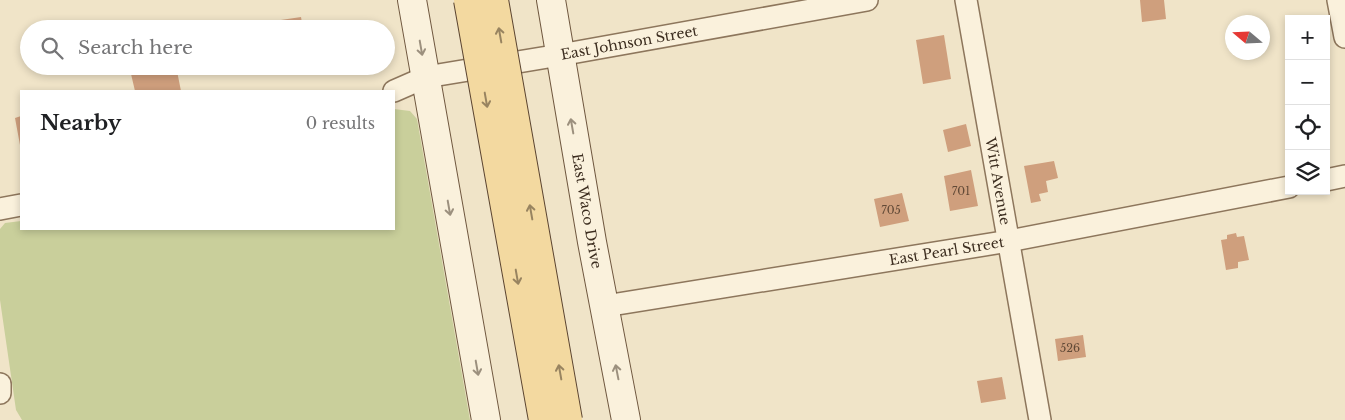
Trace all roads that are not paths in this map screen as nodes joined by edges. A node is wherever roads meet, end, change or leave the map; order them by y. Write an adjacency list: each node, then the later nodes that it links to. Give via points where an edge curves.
1 (412, 0): 10 (main road, one-way to 10)
2 (468, 0): 22 (main road, one-way to 22, bridge)
3 (494, 0): 23 (main road, one-way to 3, bridge)
4 (551, 0): 9 (main road, East Waco Drive)
5 (868, 0): 9 (street, East Johnson Street)
6 (966, 0): 17 (street, Witt Avenue)
7 (1338, 0): 8 (street)
8 (1345, 38)
9 (560, 55): 10 (street, East Johnson Street); 18 (main road, East Waco Drive, one-way to 9)
10 (426, 77): 11 (street, East Johnson Street); 21 (main road, one-way to 21)
11 (395, 91)
12 (1345, 176): 13 (street)
13 (1330, 179)
14 (1285, 188): 17 (street, East Pearl Street)
15 (20, 206): 16 (street)
16 (0, 209)
17 (1009, 241): 18 (street, East Pearl Street); 25 (street, Witt Avenue)
18 (605, 306): 24 (main road, East Waco Drive, one-way to 18)
19 (0, 384): 20 (street)
20 (0, 393)
21 (486, 420)
22 (543, 420)
23 (568, 420)
24 (626, 420)
25 (1040, 420)

